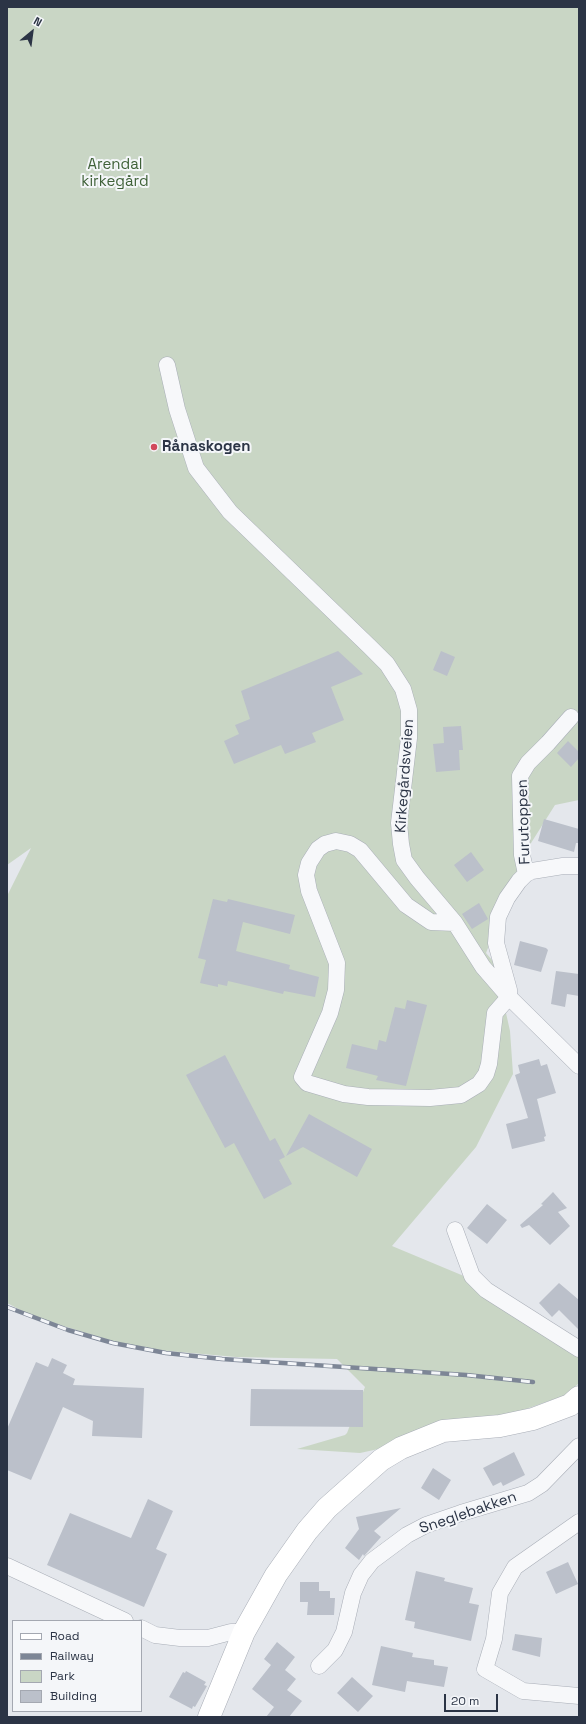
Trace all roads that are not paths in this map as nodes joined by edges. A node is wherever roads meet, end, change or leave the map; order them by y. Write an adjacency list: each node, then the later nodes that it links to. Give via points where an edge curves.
1 (167, 365): 5 (street, Kirkegårdsveien, via 177,409 196,468 230,512 387,664 403,689 409,710 399,823 404,860)
2 (571, 717): 4 (street, Furutoppen, via 528,763 520,776 522,855)
3 (579, 866): 4 (street, Furutoppen, via 563,866)
4 (526, 874): 6 (street, Furutoppen, via 507,898 496,925 496,943)
5 (455, 924): 6 (street, Kirkegårdsveien, via 483,967); 6 (street, via 431,922 406,905 360,850 350,844 336,841 318,849 309,863 306,875 309,891 337,963 336,990 330,1013 302,1077 307,1083 344,1094 368,1097 430,1098 461,1095 479,1084 486,1074 495,1013)
6 (509, 997): 7 (street, Kirkegårdsveien)
7 (579, 1066)
8 (455, 1230): 9 (street, via 472,1276 486,1290)
9 (579, 1349)
10 (579, 1397): 16 (main road, via 570,1405 533,1419 500,1426 443,1431 401,1448 381,1460 327,1508 307,1531 276,1575)
11 (579, 1446): 17 (street, Sneglebakken, via 542,1484 528,1494 461,1512 426,1525 407,1535 372,1562 361,1575 344,1632 335,1650)
12 (579, 1522): 18 (street, via 515,1567 500,1593 494,1639 485,1669 524,1691)
13 (7, 1566): 14 (street)
14 (123, 1620)
15 (142, 1628): 16 (street, via 155,1635 180,1638 208,1638 231,1632)
16 (244, 1632): 19 (main road)
17 (319, 1666)
18 (579, 1696)
19 (209, 1717)

